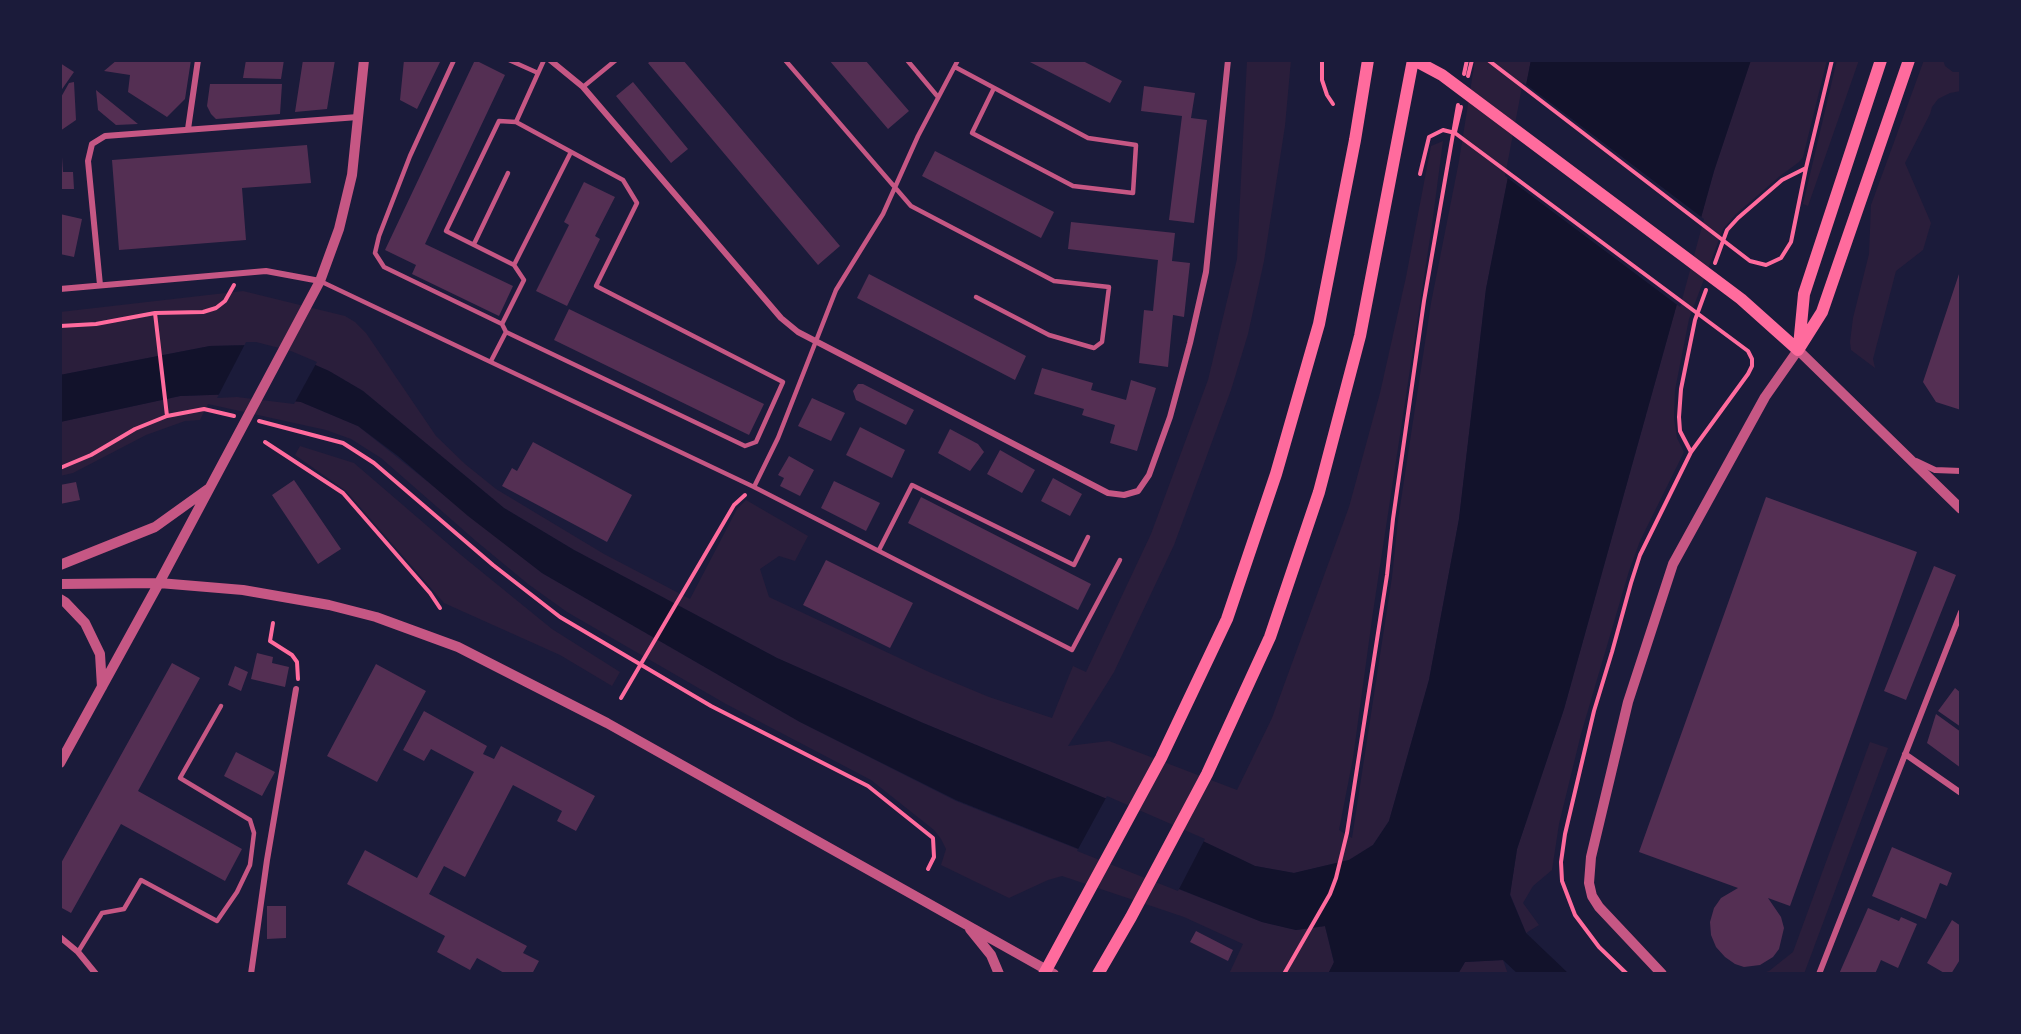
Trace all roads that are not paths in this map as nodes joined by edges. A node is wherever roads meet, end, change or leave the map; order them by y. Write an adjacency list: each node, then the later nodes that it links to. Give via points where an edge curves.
1 (198, 60): 23 (street)
2 (364, 60): 21 (street)
3 (454, 60): 33 (lane, via 410,156 375,253 384,267)
4 (509, 60): 17 (lane)
5 (544, 60): 17 (lane)
6 (550, 60): 18 (street)
7 (616, 60): 18 (lane)
8 (785, 60): 26 (lane)
9 (907, 60): 20 (lane)
10 (958, 60): 16 (lane)
11 (1228, 60): 35 (street, via 1206,272 1170,417 1149,475 1138,491 1124,495 1108,493)
12 (1368, 60): 60 (main road, via 1319,324 1276,474 1227,619 1161,758)
13 (1414, 60): 36 (main road, via 1442,75 1741,299); 64 (main road, via 1360,336 1319,492 1270,637 1207,774)
14 (1881, 60): 36 (main road, via 1804,294)
15 (1909, 60): 36 (main road, via 1822,312)
16 (955, 67): 19 (lane); 20 (lane)
17 (538, 73): 22 (lane)
18 (583, 87): 35 (street, via 781,318)
19 (994, 88): 19 (lane, via 1088,138 1136,145 1133,193 1073,186 972,132)
20 (939, 97): 26 (lane)
21 (358, 117): 23 (street); 29 (street, via 352,175 339,229)
22 (516, 122): 24 (lane); 27 (lane, via 499,121 446,231)
23 (188, 129): 30 (street, via 105,136 92,144 88,161)
24 (572, 152): 28 (lane); 34 (lane, via 623,180 637,203 596,286 783,382 756,442 746,446)
25 (508, 173): 27 (lane)
26 (894, 189): 32 (lane, via 911,206 1054,281 1109,287 1102,342 1094,348 1049,335); 35 (lane, via 869,240 836,290)
27 (474, 244): 28 (lane)
28 (514, 265): 33 (lane, via 524,280)
29 (320, 281): 30 (street, via 266,271); 37 (lane); 40 (street)
30 (100, 285): 31 (street)
31 (60, 289)
32 (976, 297)
33 (502, 324): 34 (lane)
34 (506, 332): 37 (lane)
35 (816, 342): 41 (lane)
36 (1798, 350): 38 (street); 65 (street, via 1765,397 1673,564 1628,702 1591,857 1589,883 1599,907)
37 (491, 361): 41 (lane)
38 (1905, 454): 39 (street, via 1935,470); 42 (street)
39 (1961, 471)
40 (211, 487): 46 (street, via 154,527); 47 (street)
41 (754, 487): 44 (lane)
42 (1961, 509)
43 (1088, 537): 44 (lane, via 1074,565 912,485)
44 (879, 550): 45 (lane, via 1072,650)
45 (1120, 560)
46 (60, 566)
47 (159, 583): 48 (street); 51 (street); 57 (street, via 243,590 329,605 376,617 458,647 607,723)
48 (60, 584)
49 (60, 600): 51 (street, via 85,623 100,654)
50 (1961, 612): 54 (street)
51 (102, 687): 55 (street)
52 (297, 689): 62 (street)
53 (221, 706): 59 (lane, via 180,778 250,820 254,833 250,865 237,892 217,921 141,879 124,909 102,913)
54 (1905, 754): 56 (street); 66 (street)
55 (60, 763)
56 (1961, 793)
57 (966, 925): 60 (street); 63 (street, via 991,955)
58 (60, 937): 59 (street)
59 (78, 952): 61 (street)
60 (1049, 973)
61 (96, 974)
62 (251, 974)
63 (999, 974)
64 (1098, 974)
65 (1662, 974)
66 (1820, 974)

